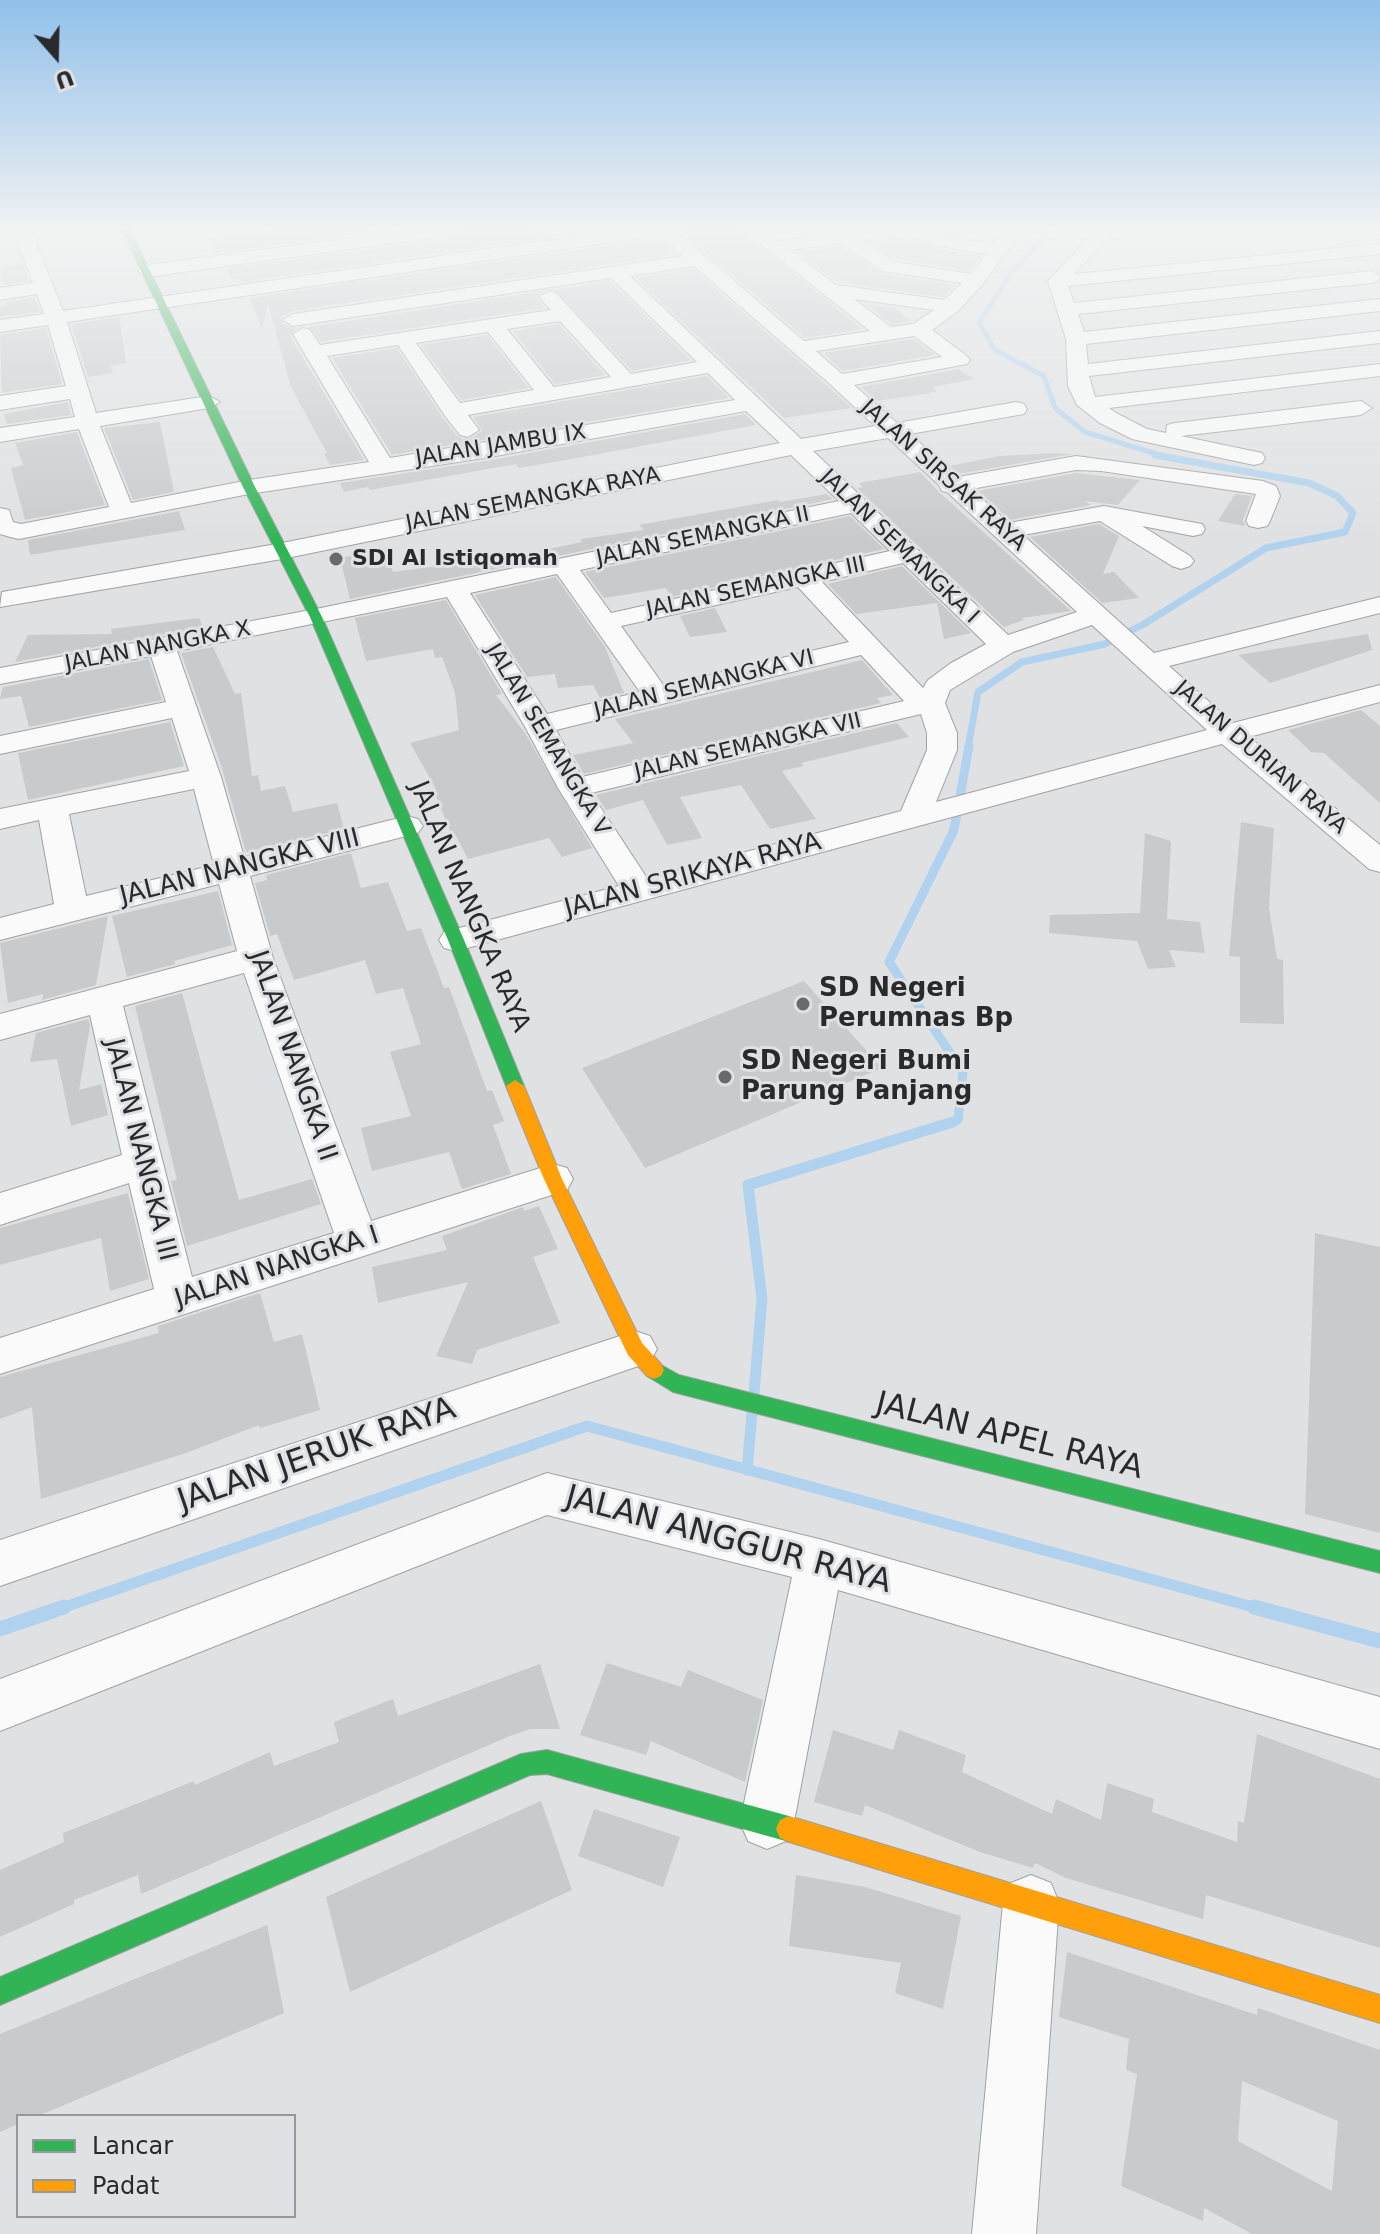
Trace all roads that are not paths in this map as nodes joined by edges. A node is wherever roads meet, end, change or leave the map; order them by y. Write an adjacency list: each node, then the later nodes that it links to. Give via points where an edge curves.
1 (61, 334): 24 (street)
2 (177, 334): 26 (street, JALAN NANGKA RAYA)
3 (303, 334): 18 (street)
4 (438, 334): 15 (street)
5 (501, 334): 16 (street)
6 (680, 334): 19 (street, JALAN SEMANGKA I)
7 (784, 334): 17 (street, JALAN SIRSAK RAYA)
8 (885, 334): 17 (street)
9 (933, 334): 23 (street, via 960,360)
10 (1075, 334): 14 (street)
11 (1118, 334): 14 (street)
12 (583, 336): 16 (street); 22 (street)
13 (1380, 337): 21 (street)
14 (1076, 339): 21 (street)
15 (404, 340): 18 (street); 32 (street)
16 (511, 347): 25 (street)
17 (800, 348): 23 (street, JALAN SIRSAK RAYA)
18 (315, 352): 40 (street)
19 (713, 366): 22 (street); 28 (street, JALAN SEMANGKA I)
20 (1380, 370): 29 (street)
21 (1080, 371): 29 (street, via 1079,386)
22 (626, 381): 25 (street)
23 (838, 381): 34 (street, JALAN SIRSAK RAYA)
24 (78, 391): 27 (street); 33 (street)
25 (549, 395): 32 (street)
26 (209, 402): 33 (street); 42 (street, JALAN NANGKA RAYA)
27 (0, 403)
28 (752, 403): 37 (street, JALAN SEMANGKA I); 38 (street, JALAN JAMBU IX)
29 (1090, 404): 35 (street)
30 (1361, 408): 35 (street)
31 (1016, 409): 34 (street, JALAN SEMANGKA RAYA)
32 (453, 411): 38 (street)
33 (87, 421): 36 (street); 44 (street)
34 (893, 431): 37 (street, JALAN SEMANGKA RAYA); 41 (street, JALAN SIRSAK RAYA)
35 (1140, 434): 39 (street)
36 (0, 435)
37 (795, 447): 43 (street, JALAN SEMANGKA I); 50 (street, JALAN SEMANGKA RAYA)
38 (484, 451): 40 (street, JALAN JAMBU IX)
39 (1254, 458)
40 (383, 465): 42 (street, JALAN JAMBU IX)
41 (950, 486): 46 (street, via 1076,463 1101,464 1263,488 1268,496); 49 (street, JALAN SIRSAK RAYA)
42 (249, 487): 44 (street, JALAN JAMBU IX); 50 (street, JALAN NANGKA RAYA)
43 (854, 505): 51 (street, JALAN SEMANGKA I); 53 (street, JALAN SEMANGKA II)
44 (122, 511): 47 (street, JALAN JAMBU IX, via 19,532)
45 (1104, 513): 48 (street); 49 (street); 52 (street)
46 (1258, 521)
47 (3, 523)
48 (1193, 529)
49 (1005, 531): 59 (street, JALAN SIRSAK RAYA)
50 (282, 551): 56 (street, JALAN SEMANGKA RAYA); 58 (street, JALAN NANGKA RAYA)
51 (907, 555): 54 (street, JALAN SEMANGKA III); 62 (street, JALAN SEMANGKA I)
52 (1181, 561)
53 (565, 567): 55 (street, JALAN SEMANGKA II); 60 (street)
54 (803, 577): 60 (street, JALAN SEMANGKA III); 61 (street)
55 (455, 589): 58 (street, JALAN SEMANGKA II); 70 (street, JALAN SEMANGKA V)
56 (2, 600)
57 (1380, 605): 64 (street)
58 (316, 617): 63 (street, JALAN NANGKA X); 78 (street, JALAN NANGKA RAYA)
59 (1105, 621): 62 (street); 64 (street, JALAN SIRSAK RAYA)
60 (605, 622): 66 (street)
61 (868, 645): 66 (street, JALAN SEMANGKA VI); 68 (street)
62 (1003, 646): 68 (street, via 949,677)
63 (162, 647): 65 (street, JALAN NANGKA X); 69 (street, JALAN NANGKA II)
64 (1145, 658): 71 (street, JALAN DURIAN RAYA)
65 (0, 676)
66 (657, 696): 70 (street, JALAN SEMANGKA VI)
67 (1374, 700): 71 (street)
68 (927, 704): 74 (street, JALAN SEMANGKA VII); 76 (street, via 942,733 942,750)
69 (183, 707): 72 (street); 73 (street, JALAN NANGKA II)
70 (539, 725): 74 (street, JALAN SEMANGKA V)
71 (1229, 735): 76 (street, JALAN SRIKAYA RAYA); 79 (street, JALAN DURIAN RAYA)
72 (0, 745)
73 (206, 777): 75 (street); 80 (street, JALAN NANGKA II)
74 (573, 788): 81 (street, JALAN SEMANGKA V)
75 (53, 810): 77 (street); 82 (street)
76 (922, 814): 81 (street, JALAN SRIKAYA RAYA)
77 (0, 819)
78 (407, 826): 80 (street, JALAN NANGKA VIII); 84 (street, JALAN NANGKA RAYA)
79 (1380, 862)
80 (229, 869): 82 (street, JALAN NANGKA VIII); 85 (street, JALAN NANGKA II)
81 (639, 891): 84 (street, JALAN SRIKAYA RAYA)
82 (72, 910): 83 (street, JALAN NANGKA VIII)
83 (0, 929)
84 (456, 940): 89 (street, JALAN NANGKA RAYA)
85 (256, 958): 86 (street); 91 (street, JALAN NANGKA II)
86 (104, 1001): 87 (street); 88 (street, JALAN NANGKA III)
87 (0, 1027)
88 (143, 1164): 90 (street); 92 (street, JALAN NANGKA III)
89 (553, 1179): 91 (street, JALAN NANGKA I); 93 (street, JALAN NANGKA RAYA)
90 (0, 1209)
91 (358, 1242): 92 (street, JALAN NANGKA I)
92 (177, 1299): 94 (street, JALAN NANGKA I)
93 (635, 1349): 96 (street, JALAN APEL RAYA, via 650,1368 673,1383); 97 (street, JALAN JERUK RAYA)
94 (0, 1356)
95 (819, 1562): 98 (street, JALAN ANGGUR RAYA, via 547,1494); 99 (street, JALAN ANGGUR RAYA); 100 (street)
96 (1380, 1562)
97 (0, 1563)
98 (0, 1705)
99 (1380, 1723)
100 (767, 1822): 101 (street); 102 (street, via 566,1765 530,1763)
101 (1031, 1903): 103 (street); 104 (street)
102 (0, 1991)
103 (1380, 2009)
104 (1007, 2233)

